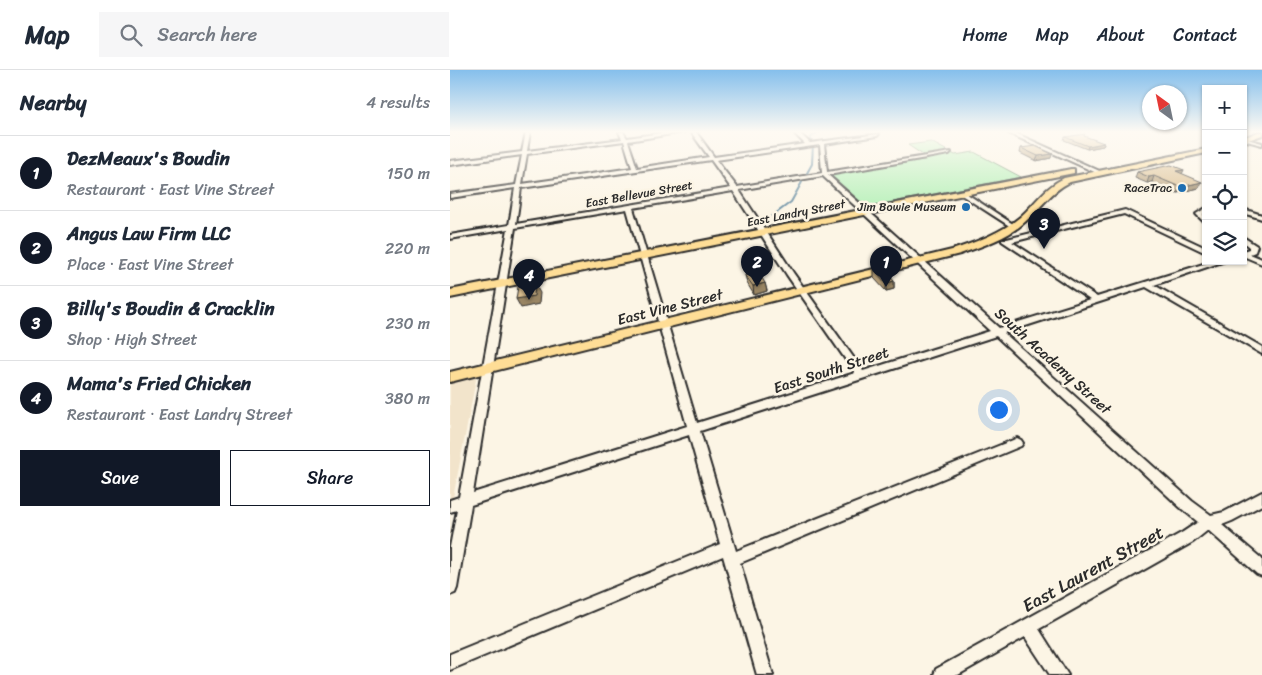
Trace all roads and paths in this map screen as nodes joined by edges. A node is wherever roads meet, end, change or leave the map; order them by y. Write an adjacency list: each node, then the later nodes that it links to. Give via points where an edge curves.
1 (465, 160): 11 (street)
2 (524, 160): 16 (street)
3 (632, 160): 12 (street)
4 (698, 160): 12 (street)
5 (715, 160): 17 (street)
6 (824, 160): 14 (street)
7 (906, 160): 14 (street, East Bellevue Street)
8 (1076, 160): 13 (street)
9 (1140, 160): 13 (highway, East Landry Street)
10 (1154, 160): 13 (highway)
11 (450, 162)
12 (635, 170): 16 (street)
13 (1100, 170): 15 (highway, East Landry Street); 18 (highway, East Vine Street, via 1067,180)
14 (825, 174): 17 (street, East Bellevue Street); 22 (street, South Academy Street)
15 (1022, 181): 18 (highway, via 1043,185); 19 (highway, East Landry Street)
16 (519, 186): 20 (street); 26 (street)
17 (734, 189): 21 (street, East Bellevue Street); 27 (street)
18 (1048, 191): 25 (highway, East Vine Street)
19 (962, 193): 22 (highway, East Landry Street); 25 (street)
20 (450, 196)
21 (630, 207): 26 (street, East Bellevue Street); 34 (street)
22 (866, 212): 27 (highway, East Landry Street); 35 (street, South Academy Street)
23 (1247, 212): 24 (street)
24 (1262, 217)
25 (1013, 226): 29 (highway, East Vine Street)
26 (512, 227): 28 (street, East Bellevue Street); 38 (street)
27 (763, 232): 34 (highway, East Landry Street); 40 (street)
28 (450, 237)
29 (1001, 239): 31 (street, via 1125,212); 35 (highway, East Vine Street); 42 (street)
30 (1247, 242): 32 (street, via 1253,246)
31 (1202, 249)
32 (1247, 252)
33 (1247, 255): 36 (street)
34 (643, 256): 38 (highway, East Landry Street); 43 (street)
35 (920, 262): 40 (highway, East Vine Street); 44 (street, South Academy Street)
36 (1262, 262)
37 (1209, 265): 39 (street, East South Street)
38 (502, 284): 41 (highway, East Landry Street); 46 (street)
39 (1148, 285): 42 (street, East South Street); 45 (street)
40 (802, 291): 43 (highway, East Vine Street); 47 (street)
41 (450, 294)
42 (1097, 301): 44 (street, East South Street)
43 (663, 325): 46 (highway, East Vine Street); 49 (street)
44 (998, 332): 47 (street, East South Street); 54 (street, South Academy Street, via 1187,505)
45 (1262, 351)
46 (488, 368): 48 (highway, East Vine Street); 52 (street)
47 (862, 376): 49 (street, East South Street)
48 (450, 377)
49 (693, 429): 52 (street, East South Street); 55 (street)
50 (1018, 444): 55 (street)
51 (1262, 498): 54 (street, East Laurent Street, via 1227,517)
52 (466, 501): 53 (street, East South Street); 57 (street)
53 (450, 506)
54 (1210, 522): 56 (street, South Academy Street); 58 (street, East Laurent Street)
55 (730, 554): 59 (street); 60 (street)
56 (1262, 568)
57 (450, 588)
58 (1028, 628): 61 (street, East Laurent Street); 62 (street)
59 (450, 662)
60 (765, 675)
61 (942, 675)
62 (1060, 675)

